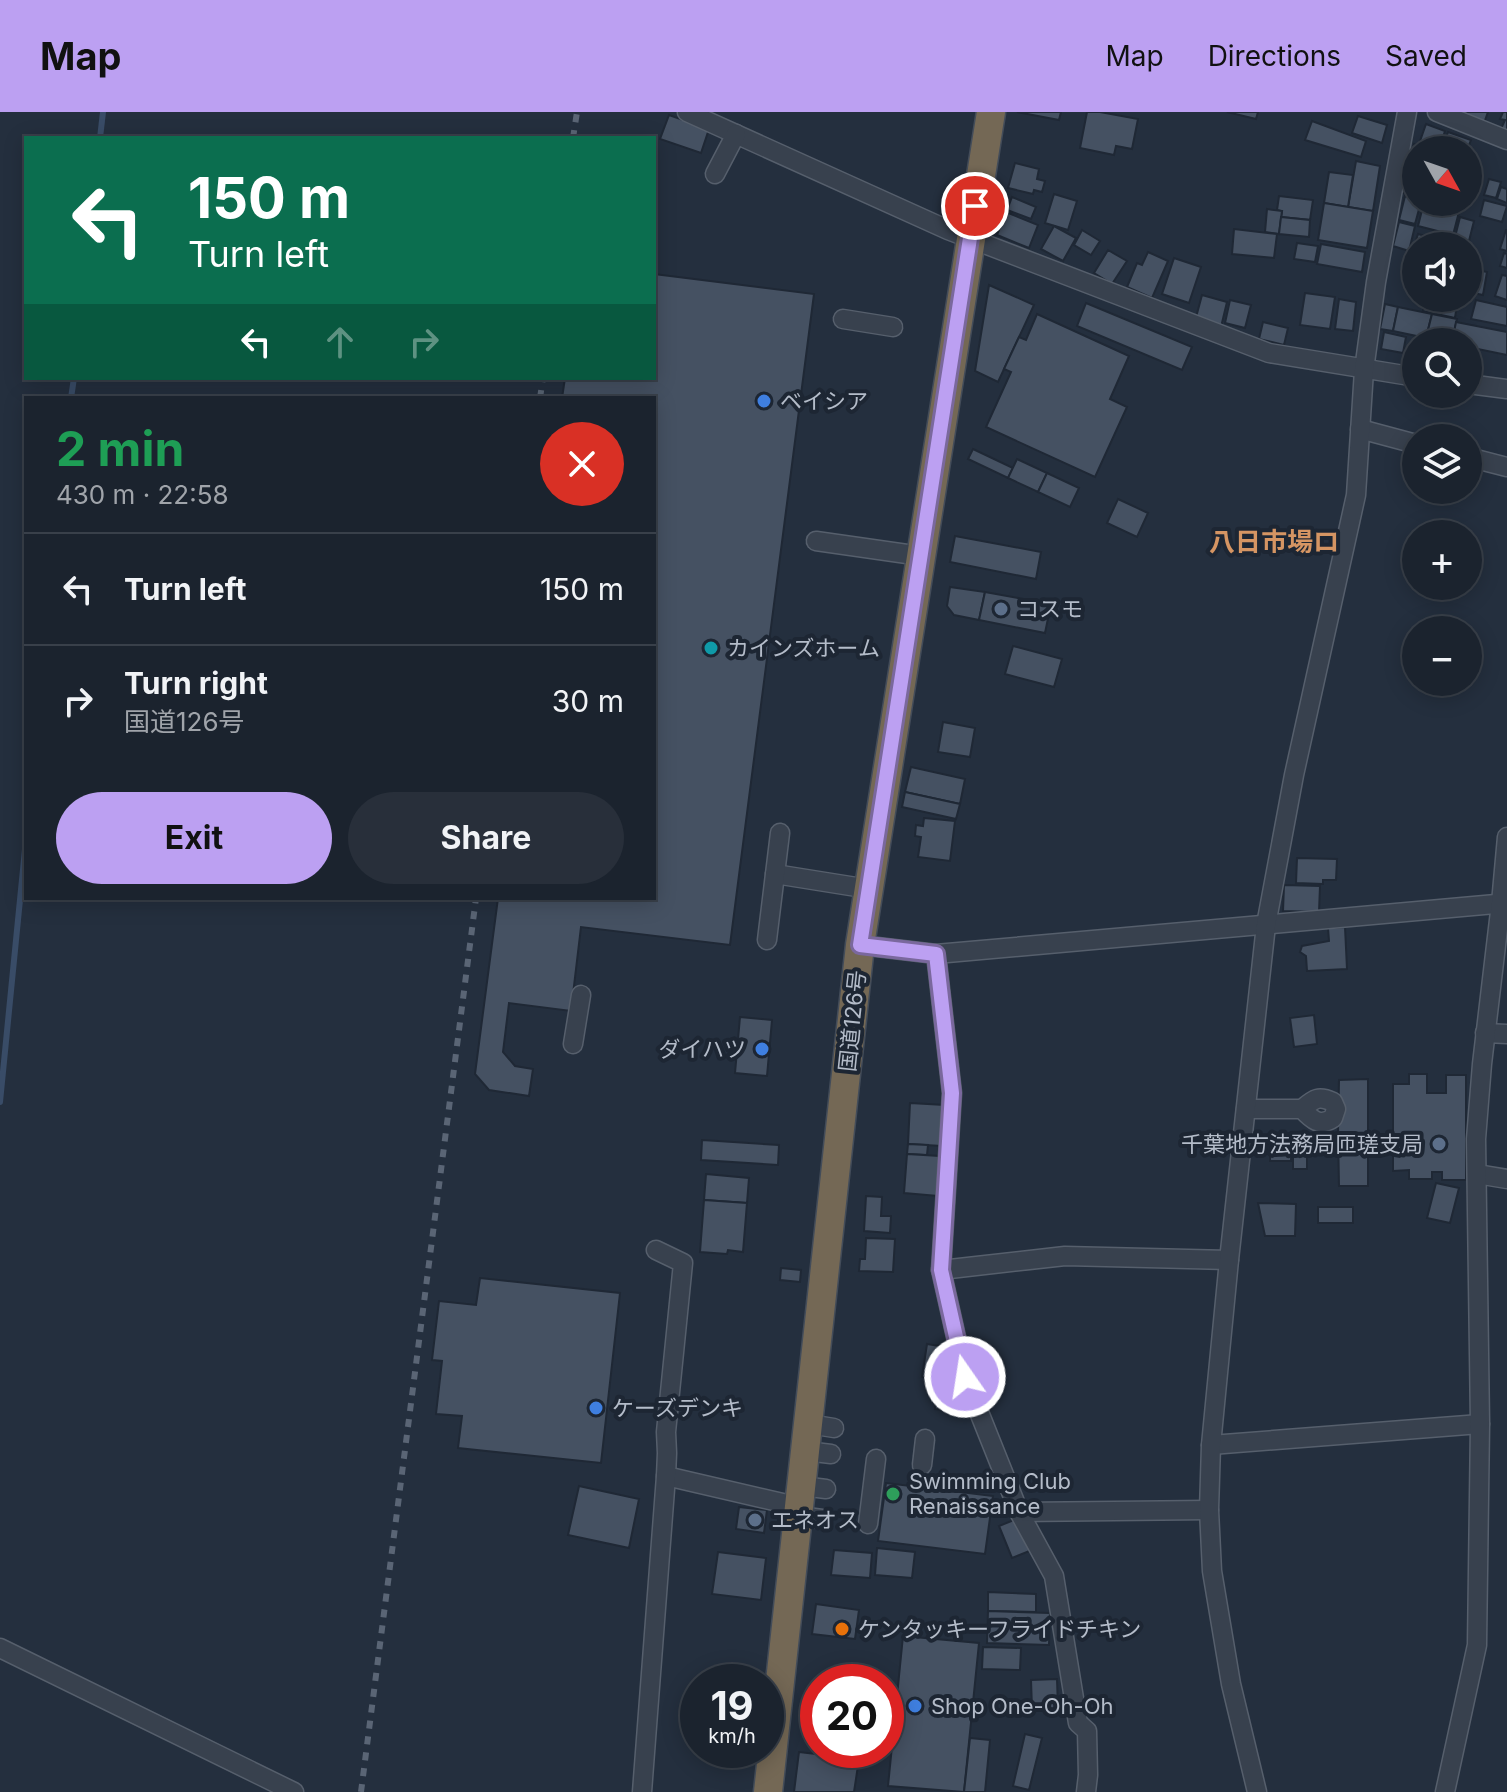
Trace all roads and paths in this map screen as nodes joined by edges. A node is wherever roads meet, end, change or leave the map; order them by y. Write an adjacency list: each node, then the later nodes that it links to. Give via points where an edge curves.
1 (687, 112): 5 (street)
2 (991, 112): 8 (highway, 国道126号)
3 (1407, 112): 11 (street)
4 (1437, 112): 6 (street)
5 (736, 134): 7 (street); 8 (street)
6 (1507, 140)
7 (715, 174)
8 (970, 238): 11 (street, via 1269,353); 20 (highway, 国道126号)
9 (843, 319): 10 (street)
10 (893, 327)
11 (1364, 370): 12 (street); 15 (street)
12 (1402, 375)
13 (1482, 386): 14 (street)
14 (1507, 389)
15 (1360, 429): 16 (street); 26 (street, via 1356,495)
16 (1402, 440)
17 (1482, 461): 18 (street)
18 (1507, 467)
19 (816, 541): 20 (street)
20 (921, 556): 24 (highway, 国道126号)
21 (780, 833): 23 (street)
22 (1507, 837): 25 (street)
23 (775, 874): 24 (street); 27 (street)
24 (869, 889): 28 (highway, 国道126号)
25 (1504, 903): 26 (street); 31 (street)
26 (1266, 925): 29 (street); 34 (street)
27 (767, 940)
28 (860, 945): 29 (street); 47 (highway, 国道126号, via 820,1439)
29 (936, 954): 40 (street, via 952,1093)
30 (581, 995): 33 (street)
31 (1485, 1033): 32 (street); 36 (street)
32 (1507, 1034)
33 (573, 1044)
34 (1246, 1109): 35 (street); 39 (street)
35 (1302, 1109)
36 (1477, 1174): 37 (street); 41 (street)
37 (1507, 1179)
38 (656, 1250): 46 (street, via 683,1263)
39 (1229, 1260): 40 (street, via 1065,1256); 43 (street)
40 (941, 1270): 49 (street, via 965,1377)
41 (1480, 1424): 43 (street); 57 (street, via 1477,1645)
42 (925, 1439): 45 (street)
43 (1211, 1445): 48 (street)
44 (876, 1459): 50 (street)
45 (922, 1465)
46 (666, 1476): 47 (street); 53 (street)
47 (810, 1503): 54 (highway, 国道126号)
48 (1209, 1510): 49 (street); 56 (street, via 1212,1571 1231,1684)
49 (1019, 1512): 55 (street, via 1054,1576 1078,1723 1087,1731)
50 (868, 1524)
51 (0, 1648): 52 (street)
52 (294, 1792)
53 (642, 1792)
54 (768, 1792)
55 (1086, 1792)
56 (1257, 1792)
57 (1445, 1792)

